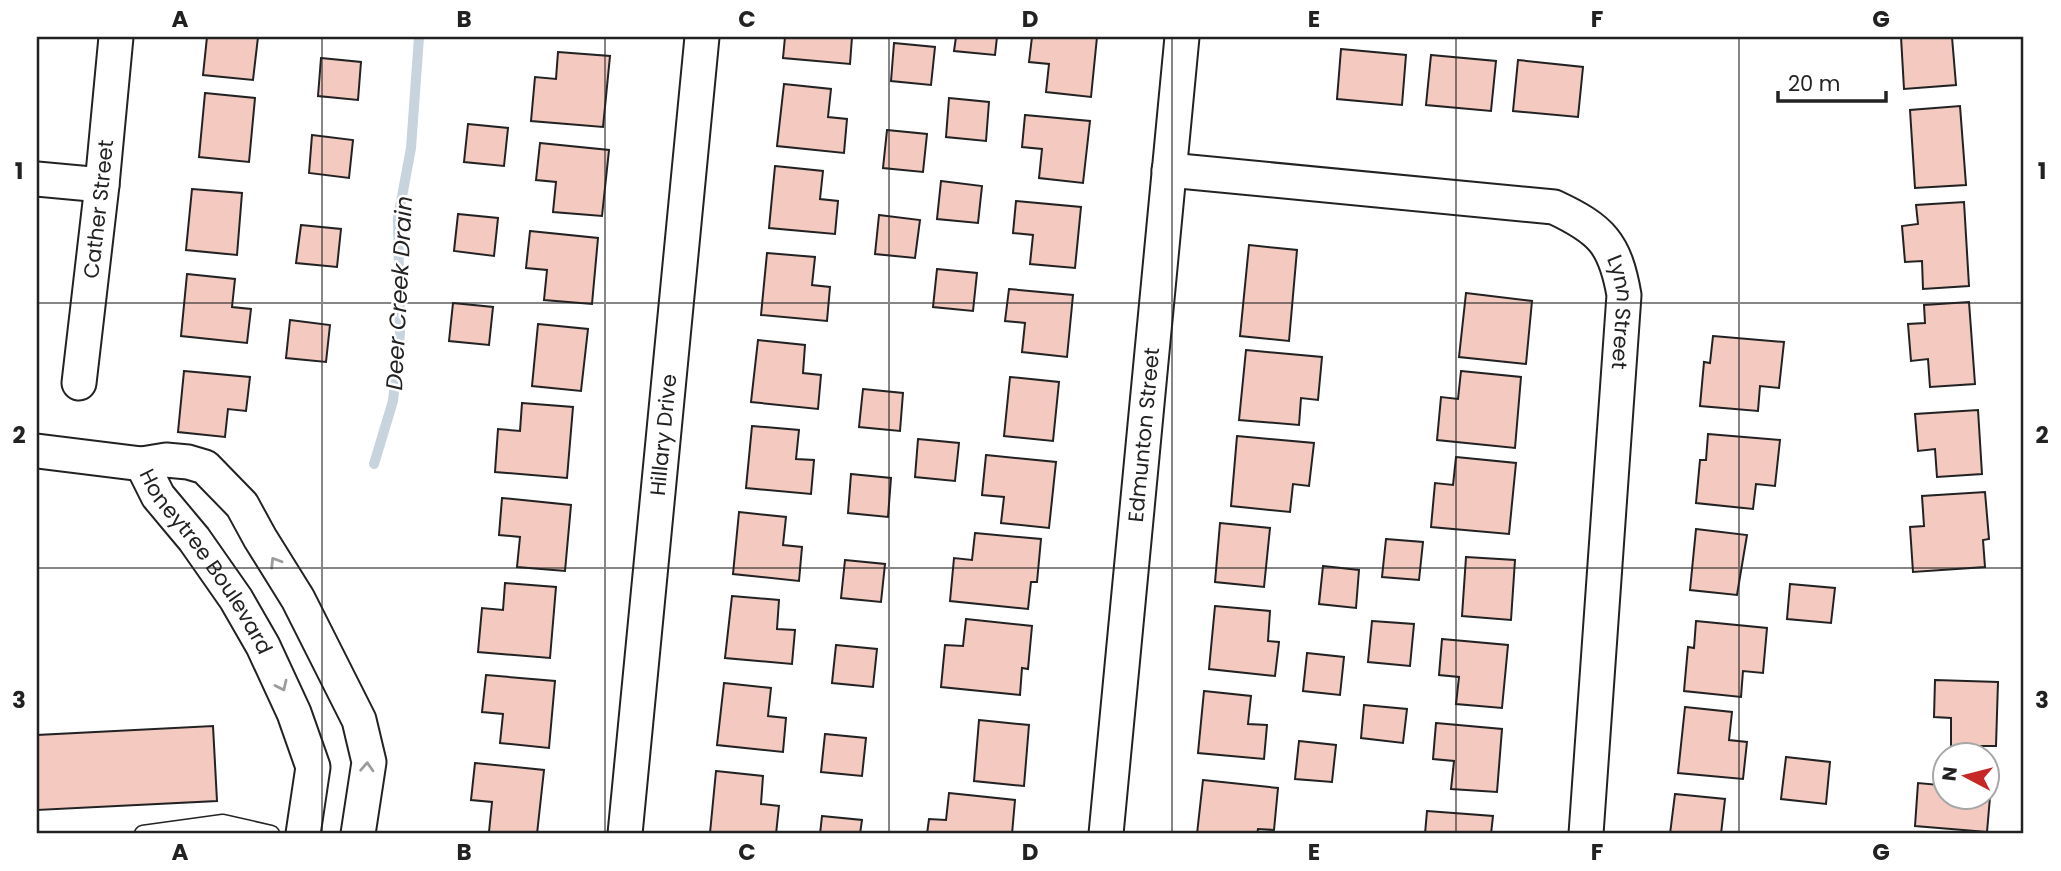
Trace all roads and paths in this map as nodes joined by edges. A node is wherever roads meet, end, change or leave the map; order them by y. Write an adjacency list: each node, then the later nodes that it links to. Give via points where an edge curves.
1 (116, 37): 6 (street, Cather Street)
2 (702, 37): 14 (street, Hillary Drive)
3 (1182, 37): 4 (street, Edmunton Street)
4 (1169, 170): 15 (street, Edmunton Street); 16 (street, Lynn Street, via 1554,207 1596,231 1611,249 1624,295)
5 (37, 179): 6 (street)
6 (103, 185): 7 (street, Cather Street)
7 (79, 383)
8 (37, 451): 9 (street)
9 (142, 464): 12 (street, Honeytree Boulevard, one-way to 12, via 158,496 236,599 294,713 313,767); 13 (street, Honeytree Boulevard, one-way to 9, via 369,762 365,737 298,599 242,505 205,467 166,460)
10 (143, 834): 11 (lane, via 223,823)
11 (271, 834)
12 (303, 834)
13 (358, 834)
14 (625, 834)
15 (1106, 834)
16 (1586, 834)

